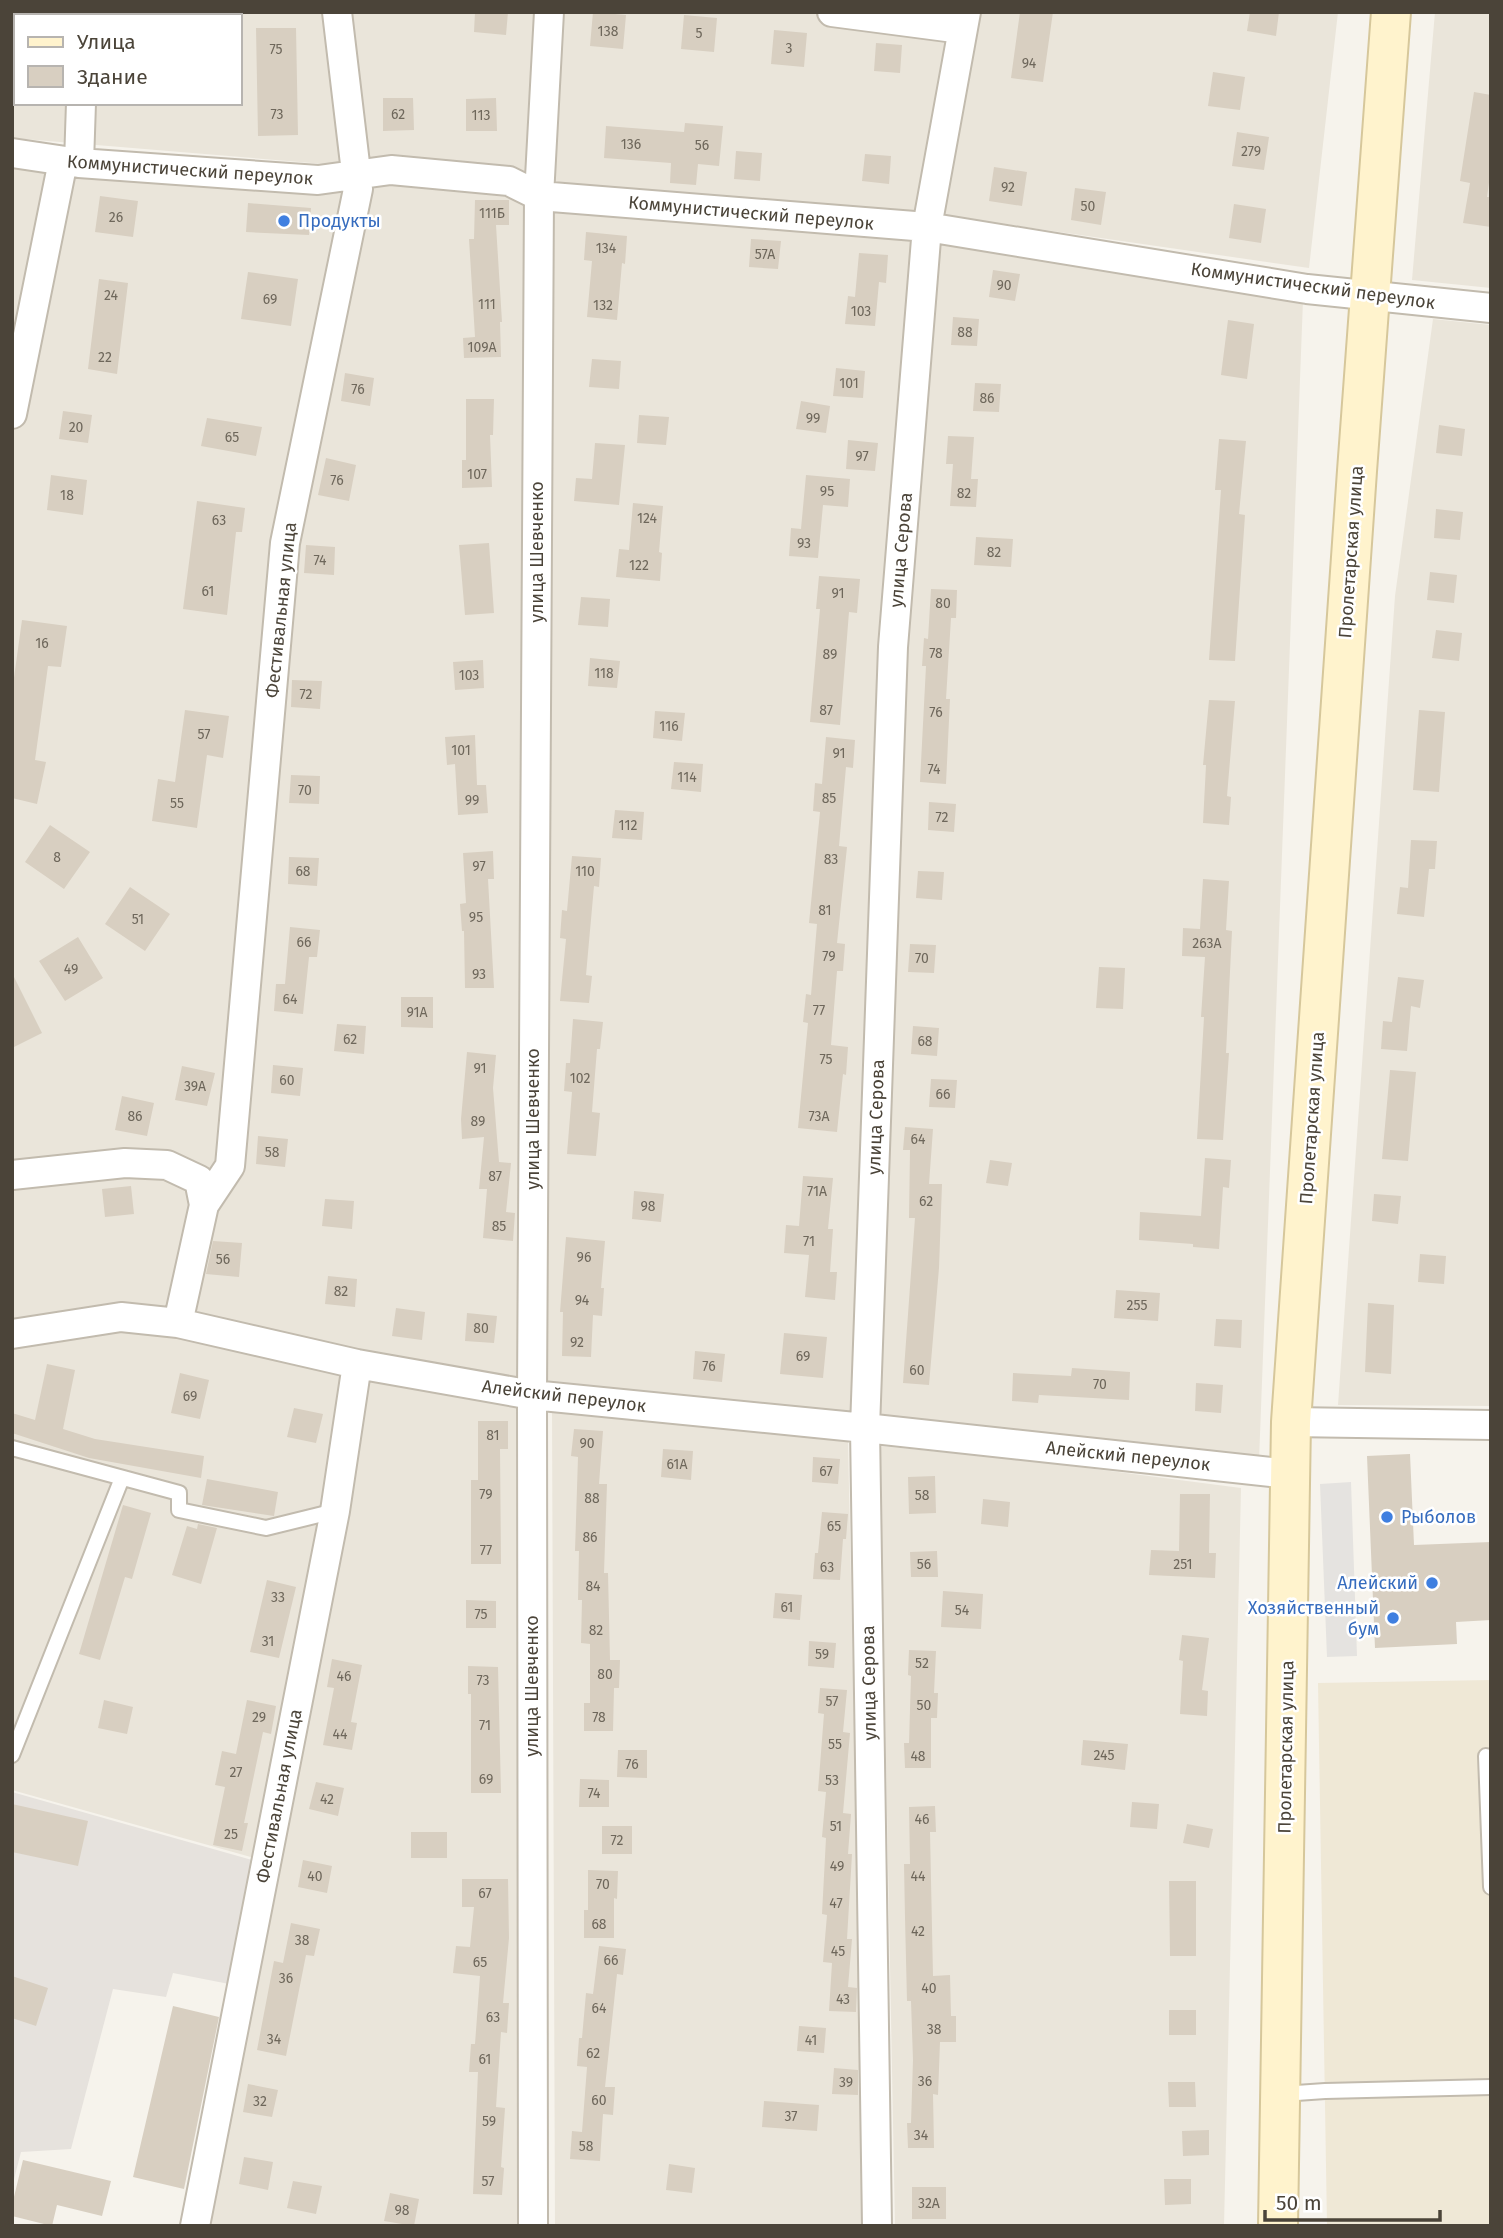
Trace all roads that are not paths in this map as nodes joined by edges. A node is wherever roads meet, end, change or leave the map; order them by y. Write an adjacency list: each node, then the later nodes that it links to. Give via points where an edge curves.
1 (337, 12): 9 (street, Фестивальная улица)
2 (549, 12): 10 (street, улица Шевченко)
3 (832, 12): 5 (street)
4 (1391, 12): 12 (main road, Пролетарская улица)
5 (964, 21): 11 (street, улица Серова)
6 (80, 105): 8 (street)
7 (12, 153): 8 (street, Коммунистический переулок)
8 (71, 162): 9 (street, Коммунистический переулок, via 318,180); 14 (street)
9 (356, 173): 10 (street, Коммунистический переулок, via 391,170 509,181); 16 (street, Фестивальная улица, via 358,190 285,543 230,1166)
10 (539, 196): 11 (street, Коммунистический переулок); 20 (street, улица Шевченко)
11 (927, 227): 12 (street, Коммунистический переулок); 23 (street, улица Серова, via 893,647)
12 (1369, 295): 13 (street, Коммунистический переулок); 21 (main road, Пролетарская улица)
13 (1491, 308)
14 (12, 414)
15 (12, 1175): 16 (street, via 125,1163 167,1165 199,1180)
16 (204, 1205): 17 (street)
17 (178, 1323): 18 (street, Алейский переулок, via 121,1317); 19 (street, Алейский переулок)
18 (12, 1334)
19 (357, 1364): 20 (street, Алейский переулок); 27 (street, Фестивальная улица)
20 (531, 1395): 23 (street, Алейский переулок); 34 (street, улица Шевченко)
21 (1291, 1422): 22 (street); 25 (main road, Пролетарская улица)
22 (1491, 1425)
23 (865, 1428): 25 (street, Алейский переулок); 35 (street, улица Серова)
24 (12, 1448): 26 (lane)
25 (1290, 1474): 32 (main road, Пролетарская улица)
26 (122, 1478): 27 (lane, via 179,1493 179,1510 266,1528); 28 (lane)
27 (335, 1511): 33 (street, Фестивальная улица)
28 (12, 1755)
29 (1486, 1756): 30 (lane)
30 (1491, 1887)
31 (1491, 2087): 32 (lane)
32 (1280, 2094): 36 (main road, Пролетарская улица)
33 (195, 2226)
34 (533, 2226)
35 (877, 2226)
36 (1278, 2226)

